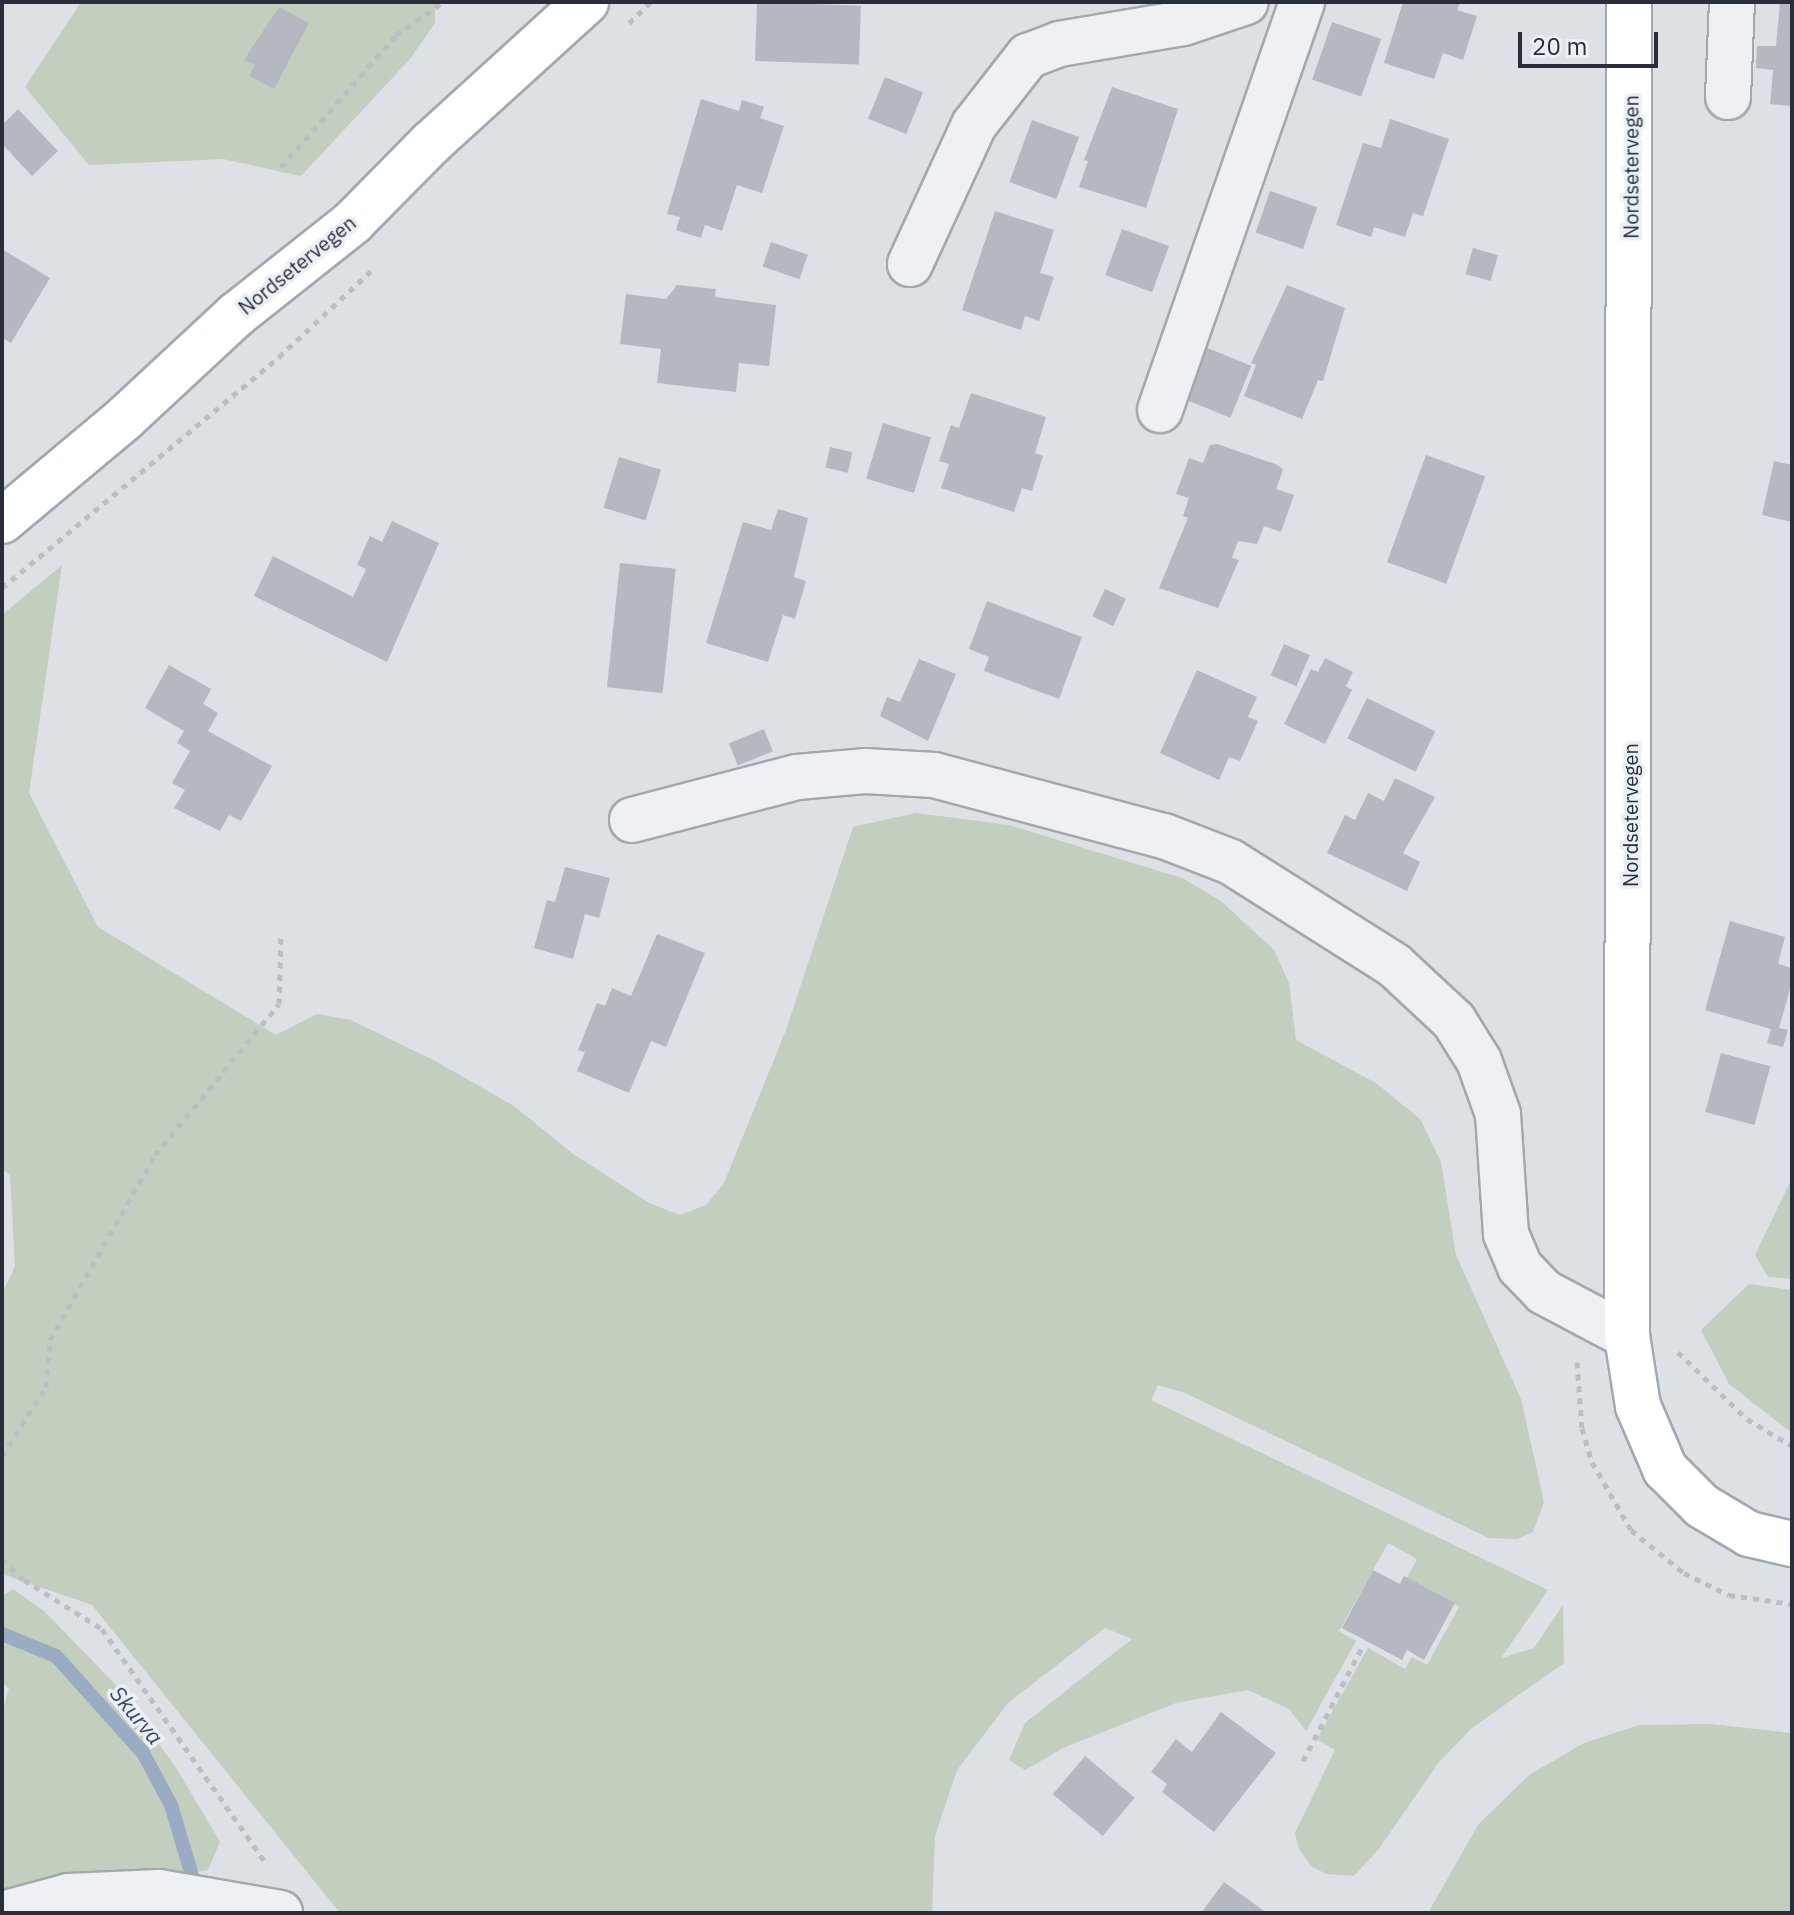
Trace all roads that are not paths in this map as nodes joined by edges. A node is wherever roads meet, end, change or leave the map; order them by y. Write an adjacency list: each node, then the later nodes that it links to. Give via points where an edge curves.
1 (586, 2): 9 (main road, Nordsetervegen, via 353,222 237,314 124,419)
2 (1246, 2): 7 (street, via 1183,23 1059,44 1028,56 974,125)
3 (1302, 2): 8 (street)
4 (1629, 2): 11 (main road, Nordsetervegen)
5 (1732, 2): 6 (street)
6 (1728, 97)
7 (910, 264)
8 (1160, 410)
9 (2, 521)
10 (632, 820): 11 (street, via 797,777 865,771 934,775 1164,836 1231,862 1394,965 1454,1021 1479,1061 1498,1114 1506,1234 1520,1267 1544,1292)
11 (1627, 1336): 12 (main road, Nordsetervegen, via 1638,1406 1665,1469 1702,1506 1749,1534)
12 (1792, 1544)
13 (267, 1898): 14 (street, via 159,1892 69,1896)
14 (6, 1913)

